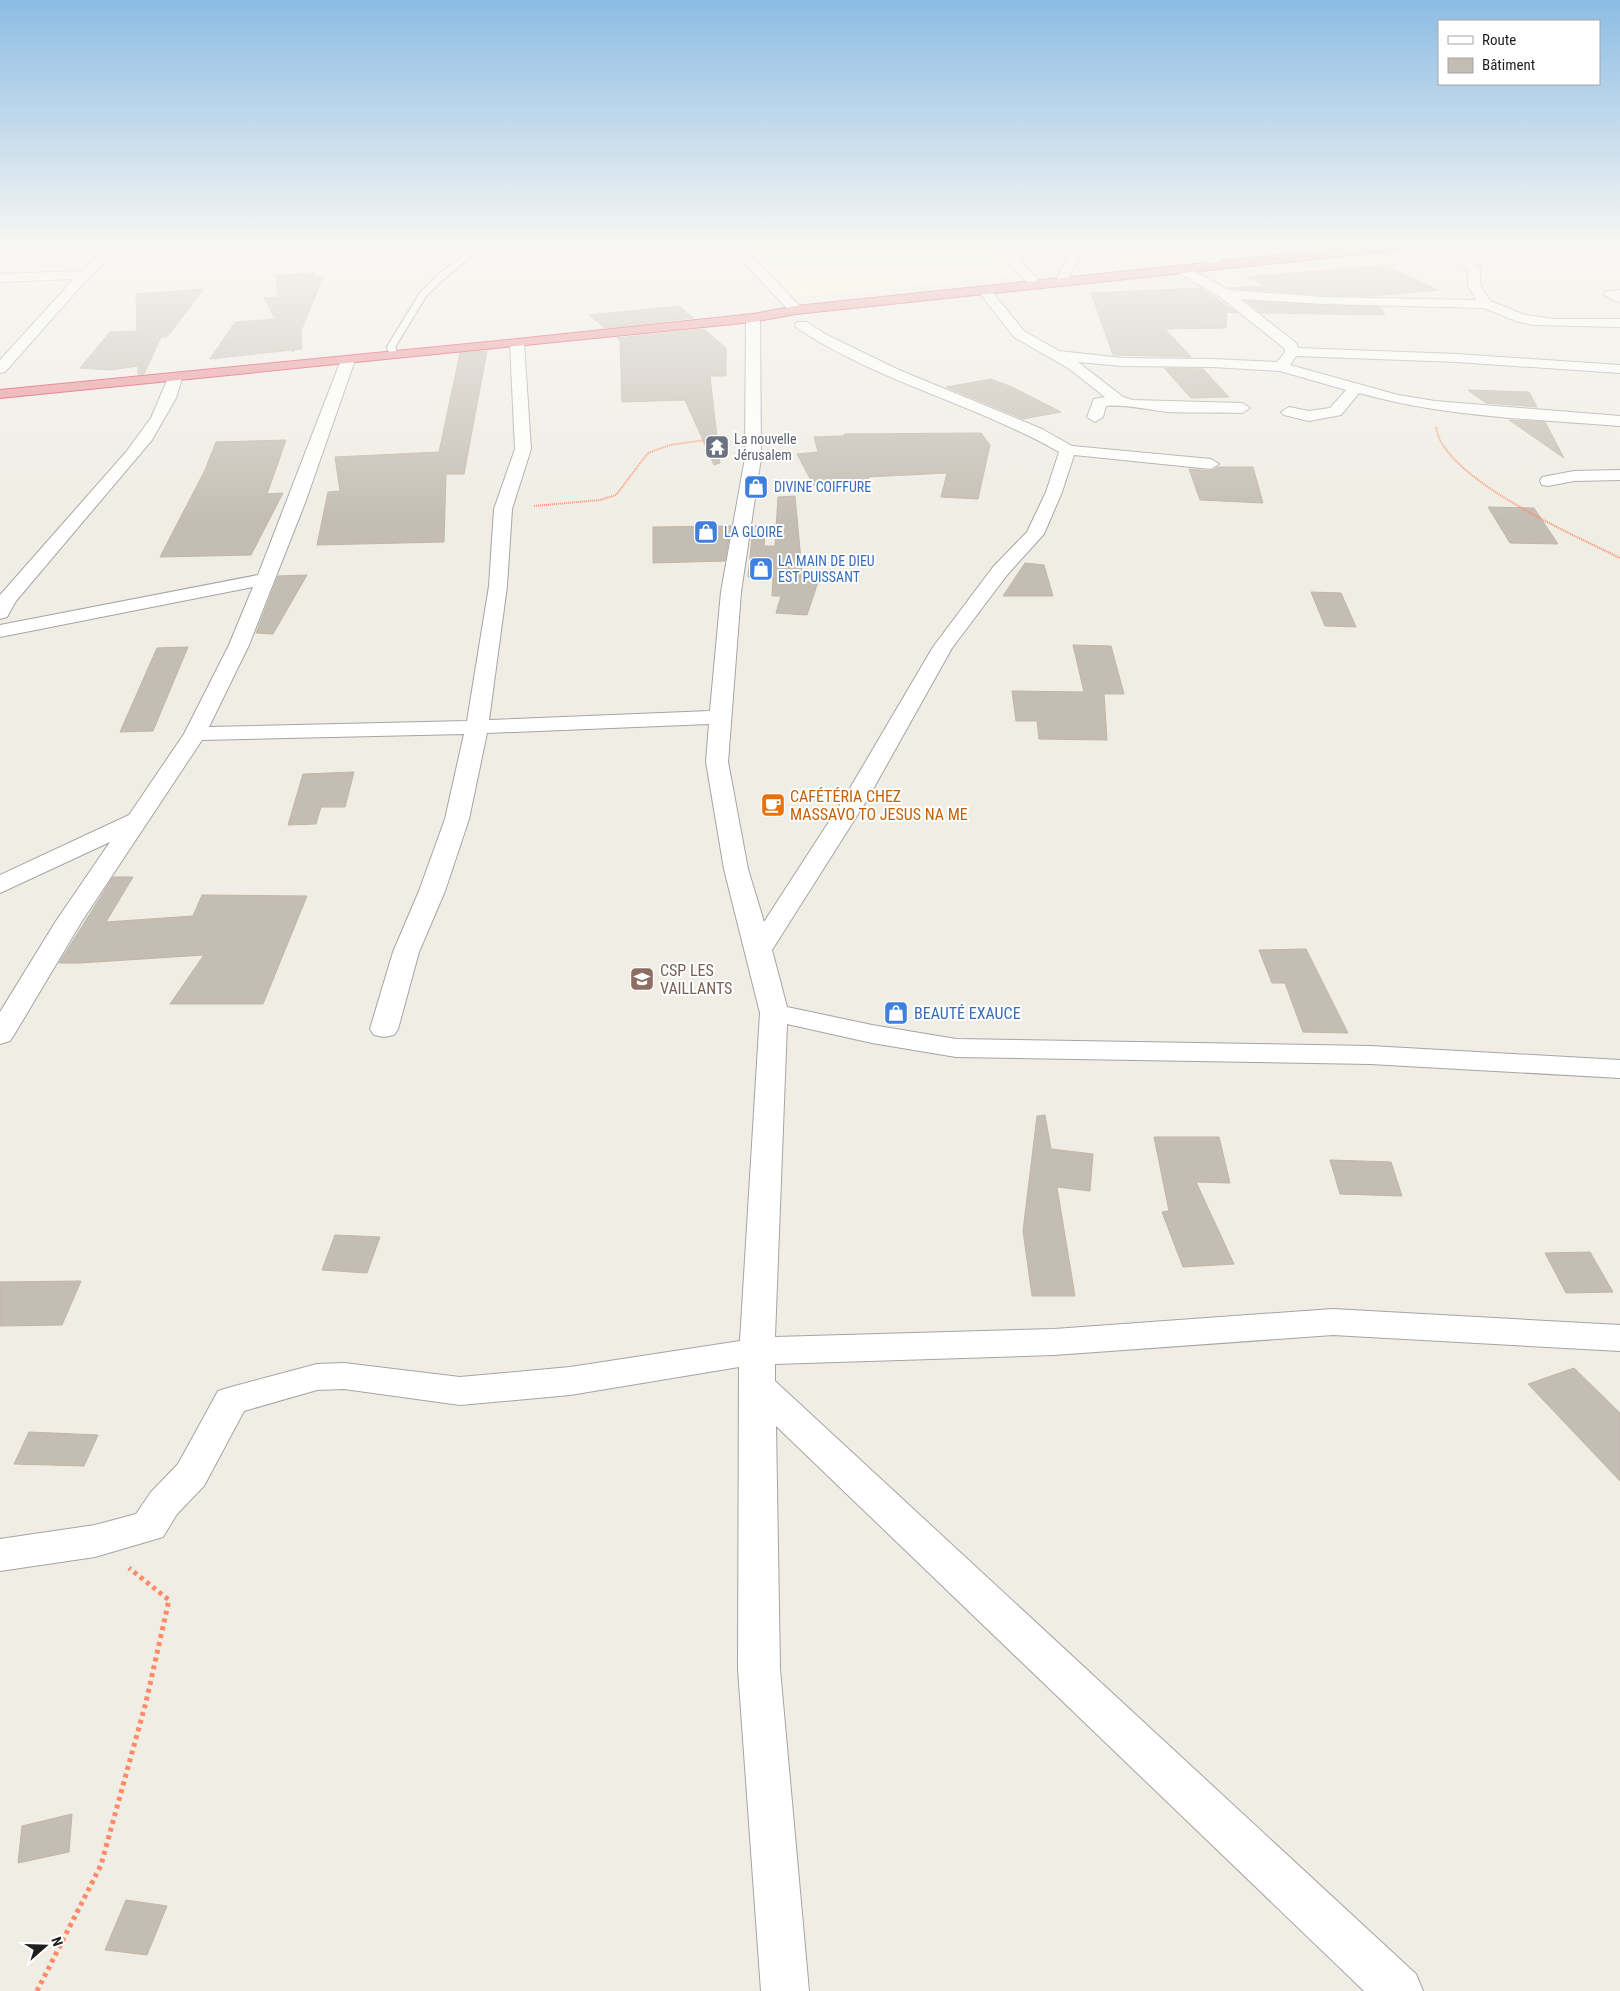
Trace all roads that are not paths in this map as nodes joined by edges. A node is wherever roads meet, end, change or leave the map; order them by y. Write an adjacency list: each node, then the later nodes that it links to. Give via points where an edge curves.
1 (30, 336): 15 (street)
2 (398, 336): 10 (lane, via 391,347)
3 (584, 336): 8 (highway)
4 (753, 336): 33 (street, via 753,458 731,592)
5 (818, 336): 26 (street, via 894,373 1036,432)
6 (1022, 336): 11 (street)
7 (1278, 336): 9 (street, via 1291,346)
8 (517, 343): 10 (highway); 34 (street, via 523,449 503,509 498,586)
9 (1292, 352): 13 (street); 14 (street, via 1457,358)
10 (394, 355): 12 (highway)
11 (1054, 355): 13 (street, via 1122,362); 19 (street, via 1073,365)
12 (348, 360): 16 (highway); 30 (street)
13 (1281, 367): 17 (street)
14 (1620, 369)
15 (0, 370)
16 (175, 378): 18 (highway); 31 (street, via 171,396 155,424 7,599)
17 (1356, 388): 22 (street, via 1336,412 1309,416); 25 (street, via 1435,406)
18 (0, 394)
19 (1118, 400): 20 (street, via 1168,407); 23 (street, via 1099,402)
20 (1242, 408)
21 (1620, 411): 24 (street, via 1615,410)
22 (1290, 412)
23 (1095, 417)
24 (1620, 417)
25 (1620, 421)
26 (1068, 450): 27 (street); 38 (street, via 1035,534 1000,571 943,647 855,800)
27 (1211, 464)
28 (1620, 476): 29 (street, via 1574,476)
29 (1548, 481)
30 (265, 579): 32 (street); 35 (street, via 239,645)
31 (0, 613)
32 (0, 631)
33 (721, 717): 34 (street); 38 (street, via 717,762 736,868)
34 (477, 727): 35 (street); 40 (street, via 457,819 406,952)
35 (195, 734): 36 (street)
36 (138, 819): 37 (street); 41 (street, via 69,921)
37 (0, 885)
38 (760, 950): 39 (street)
39 (774, 1013): 42 (street, via 956,1048 1370,1055); 44 (street)
40 (384, 1029)
41 (0, 1035)
42 (1620, 1068)
43 (1620, 1338): 44 (street, via 1333,1322 1054,1342)
44 (757, 1369): 45 (street, via 460,1390 344,1376 317,1377 231,1401 191,1475 164,1503 148,1526 95,1541); 46 (street, via 759,1669); 47 (street)
45 (0, 1555)
46 (785, 1991)
47 (1399, 1991)

